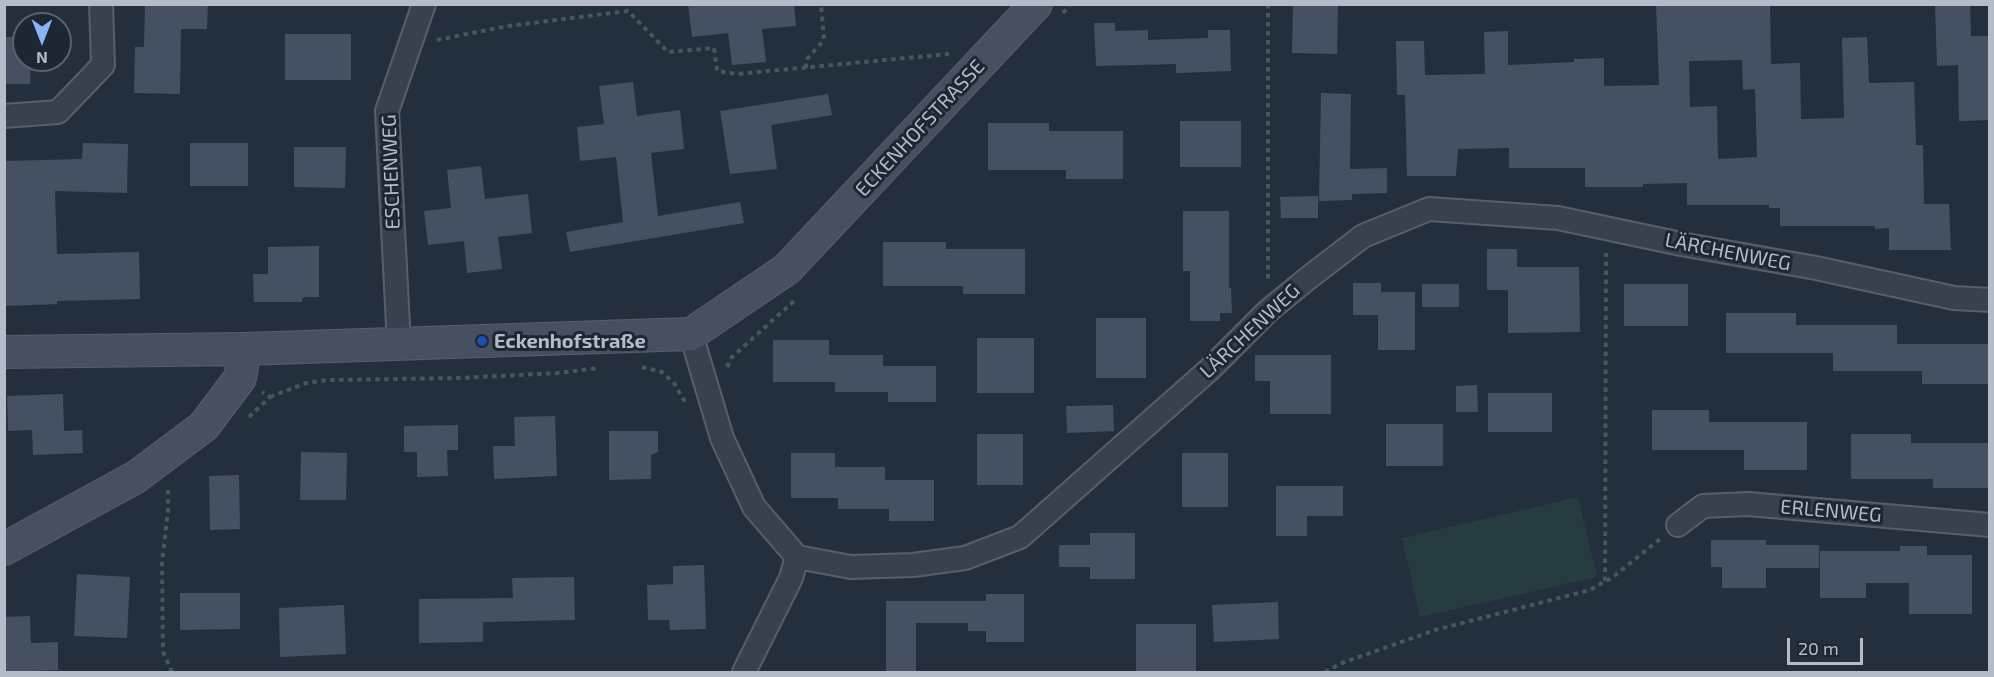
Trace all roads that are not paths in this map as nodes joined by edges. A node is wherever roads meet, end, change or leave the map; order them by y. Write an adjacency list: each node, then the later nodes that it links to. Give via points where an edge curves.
1 (101, 4): 4 (street, via 103,64 58,112)
2 (424, 4): 7 (street, ESCHENWEG, via 387,111)
3 (1036, 4): 6 (street, ECKENHOFSTRASSE, via 787,269)
4 (4, 116)
5 (1989, 300): 13 (street, LÄRCHENWEG, via 1954,298 1558,218 1429,209 1363,236 1268,311 1210,369 1020,537 965,558 914,565 851,567)
6 (691, 334): 7 (street); 13 (street, via 722,438 754,507)
7 (399, 345): 8 (street)
8 (245, 349): 9 (street); 12 (street, via 240,378 204,426 136,477)
9 (4, 352)
10 (1678, 525): 11 (street, ERLENWEG, via 1703,506 1748,504)
11 (1989, 525)
12 (4, 549)
13 (797, 557): 14 (street, via 791,578)
14 (744, 672)

